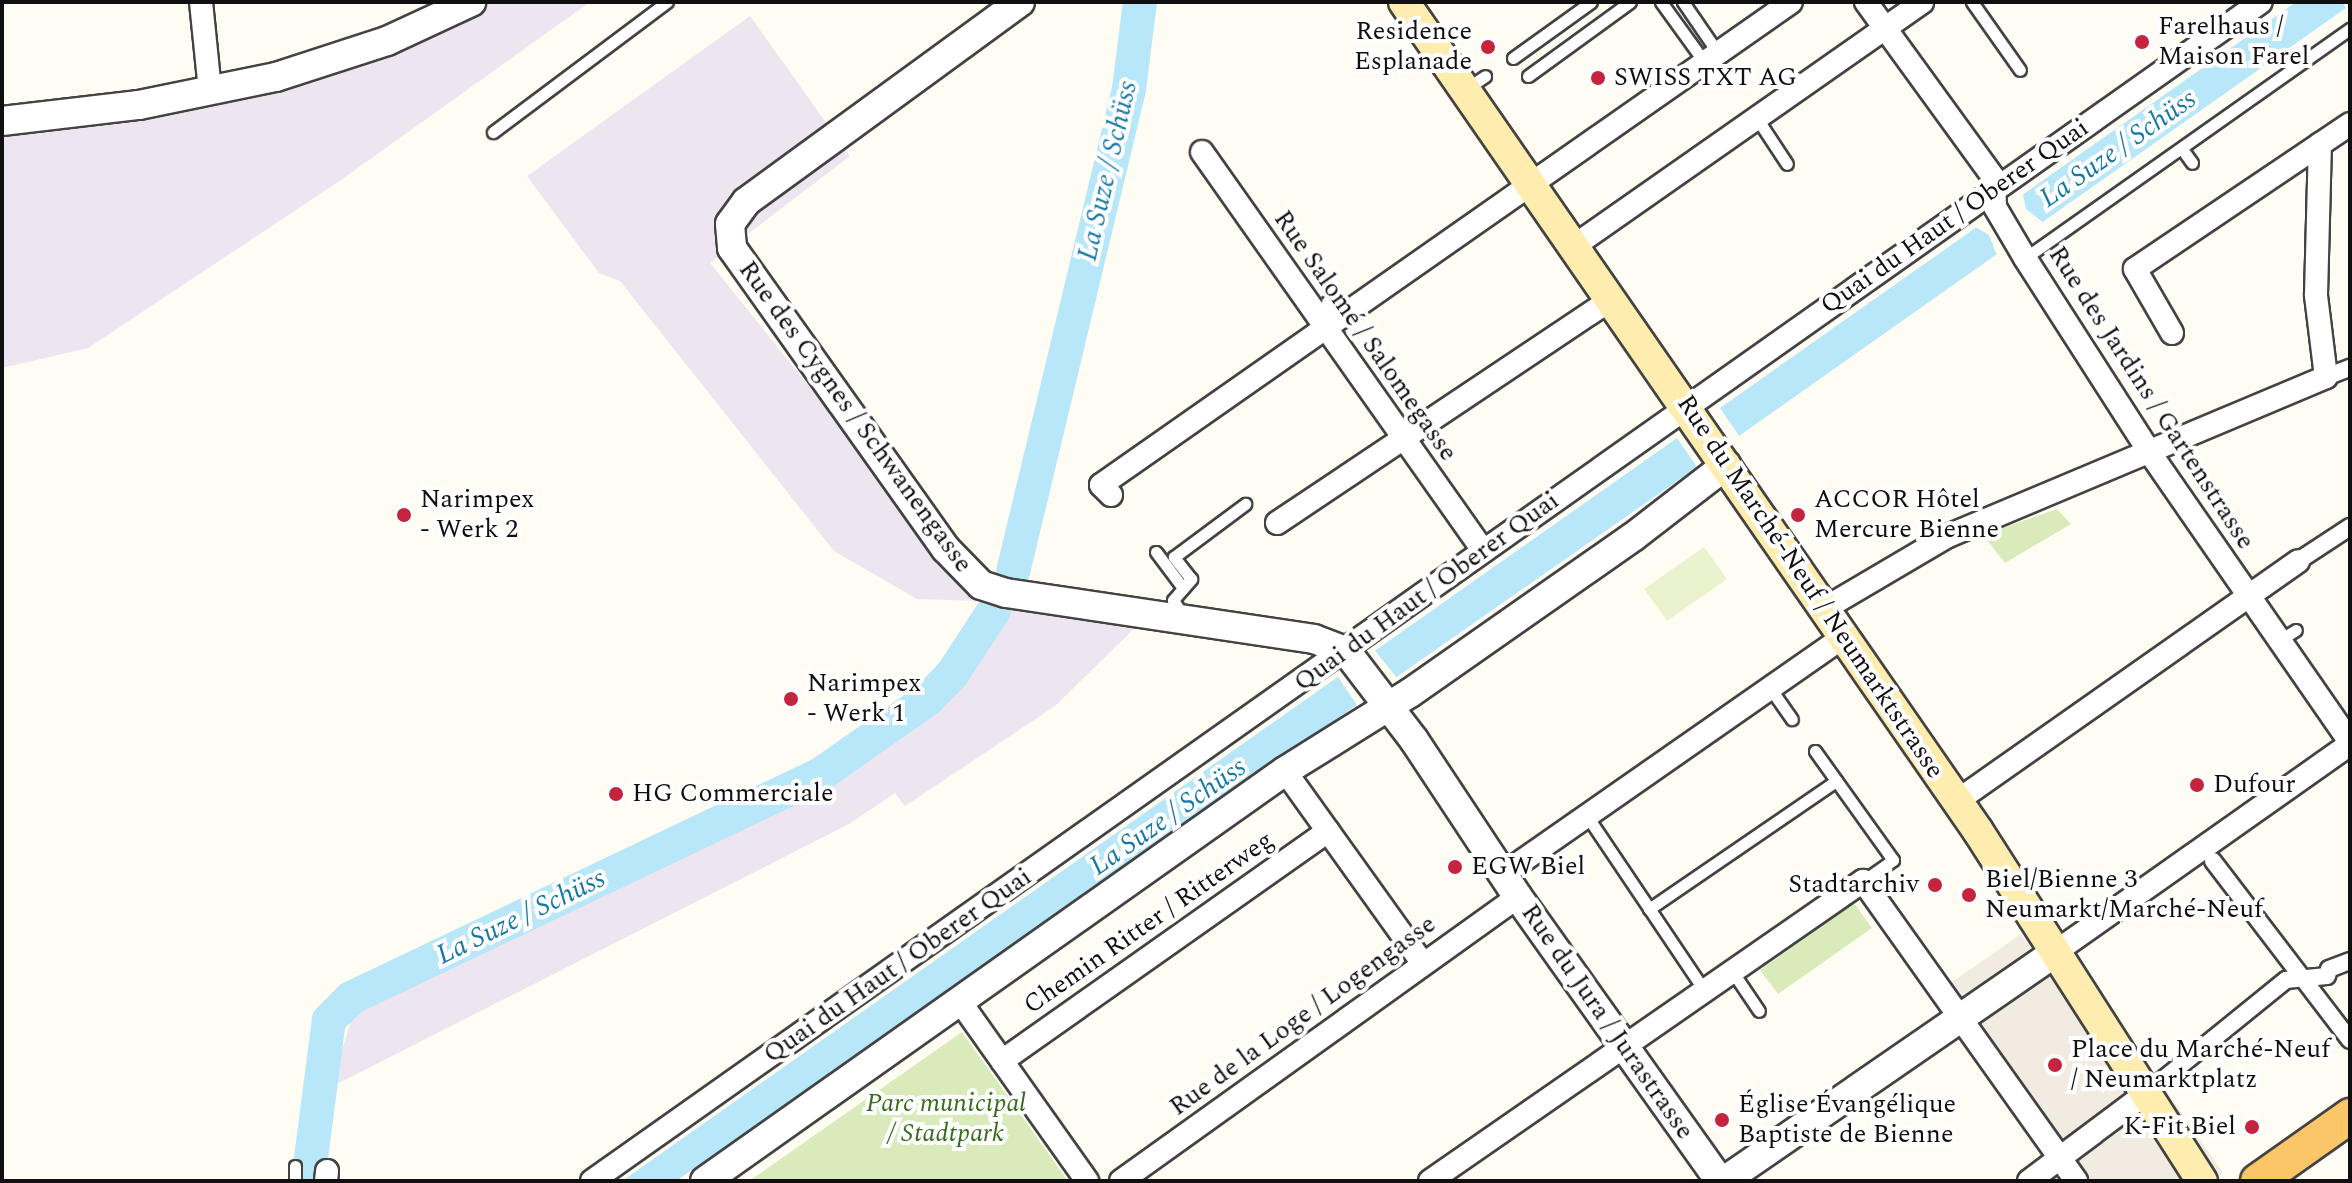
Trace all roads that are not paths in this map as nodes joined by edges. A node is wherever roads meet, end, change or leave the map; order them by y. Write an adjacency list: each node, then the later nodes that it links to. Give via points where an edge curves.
1 (201, 2): 21 (street)
2 (471, 2): 21 (street, via 337,59)
3 (667, 2): 25 (lane)
4 (1020, 2): 54 (street, Rue des Cygnes / Schwanengasse, via 746,202 733,216 729,232 738,256 946,549 986,587)
5 (1404, 2): 31 (main road, Rue du Marché-Neuf / Neumarktstrasse, via 1481,94)
6 (1591, 2): 17 (lane)
7 (1630, 2): 20 (lane)
8 (1661, 2): 18 (lane)
9 (1683, 2): 18 (lane)
10 (1791, 2): 18 (street)
11 (1866, 2): 15 (street, Rue des Jardins / Gartenstrasse)
12 (1922, 2): 15 (street)
13 (1972, 2): 19 (lane)
14 (2261, 2): 32 (street, Quai du Haut / Oberer Quai)
15 (1885, 29): 22 (street); 32 (street, Rue des Jardins / Gartenstrasse, via 1994,178)
16 (2350, 29): 27 (lane)
17 (1513, 58)
18 (1711, 58): 31 (street)
19 (2020, 70)
20 (1528, 76)
21 (210, 91): 23 (street, via 79,114)
22 (1756, 117): 30 (lane); 33 (street)
23 (2, 121)
24 (2350, 124): 26 (street)
25 (493, 132)
26 (2320, 144): 37 (street, via 2224,202 2135,269); 39 (street, via 2316,295)
27 (2182, 149): 29 (lane); 34 (lane)
28 (1202, 152): 36 (street, Rue Salomé / Salomegasse, via 1309,306)
29 (2192, 163)
30 (1787, 164)
31 (1531, 183): 33 (main road, Rue du Marché-Neuf / Neumarktstrasse); 36 (street)
32 (1995, 199): 34 (street, Rue des Jardins / Gartenstrasse); 40 (street, Quai du Haut / Oberer Quai)
33 (1574, 246): 35 (main road, Rue du Marché-Neuf / Neumarktstrasse)
34 (2021, 252): 42 (street, Rue des Jardins / Gartenstrasse)
35 (1611, 299): 40 (main road, Rue du Marché-Neuf / Neumarktstrasse); 41 (street)
36 (1333, 326): 41 (street, Rue Salomé / Salomegasse); 44 (street, via 1101,485)
37 (2172, 333)
38 (2350, 368): 39 (street)
39 (2326, 377): 42 (street)
40 (1690, 411): 43 (main road, Rue du Marché-Neuf / Neumarktstrasse); 48 (street, Quai du Haut / Oberer Quai)
41 (1403, 440): 46 (street); 48 (street, Rue Salomé / Salomegasse)
42 (2150, 453): 52 (street, Rue des Jardins / Gartenstrasse); 53 (street, via 1948,536)
43 (1724, 462): 53 (main road, Rue du Marché-Neuf / Neumarktstrasse); 58 (street, via 1633,537)
44 (1111, 495)
45 (1245, 504): 51 (lane, via 1174,557 1191,579)
46 (1277, 523)
47 (2350, 527): 50 (street)
48 (1483, 551): 56 (street, Quai du Haut / Oberer Quai)
49 (1156, 552): 51 (lane)
50 (2298, 561): 52 (street)
51 (1183, 588): 54 (lane, via 1173,600)
52 (2248, 594): 60 (street, Rue des Jardins / Gartenstrasse, via 2289,634); 64 (street)
53 (1824, 609): 55 (main road, Rue du Marché-Neuf / Neumarktstrasse)
54 (1187, 621): 56 (street, via 1314,639)
55 (1843, 637): 57 (street, Rue de la Loge / Logengasse); 64 (main road, Rue du Marché-Neuf / Neumarktstrasse)
56 (1350, 656): 58 (street, Rue du Jura / Jurastrasse); 88 (street, Quai du Haut / Oberer Quai)
57 (1770, 688): 59 (lane); 65 (street, Rue de la Loge / Logengasse)
58 (1384, 699): 62 (street); 69 (street, Rue du Jura / Jurastrasse)
59 (1792, 719)
60 (2350, 743): 67 (street)
61 (1815, 751): 63 (lane)
62 (1285, 771): 66 (street); 77 (street)
63 (1836, 781): 68 (lane, via 1893,860); 70 (lane)
64 (1957, 801): 71 (main road, Rue du Marché-Neuf / Neumarktstrasse)
65 (1587, 816): 69 (street, Rue de la Loge / Logengasse); 70 (lane)
66 (1328, 831): 73 (street); 82 (street, Chemin Ritter / Ritterweg)
67 (2209, 855): 71 (street); 75 (street)
68 (1863, 881): 74 (street); 79 (street)
69 (1511, 885): 73 (street, Rue de la Loge / Logengasse); 81 (street, Rue du Jura / Jurastrasse)
70 (1649, 909): 76 (lane)
71 (2054, 953): 79 (street); 83 (main road, Rue du Marché-Neuf / Neumarktstrasse)
72 (2347, 963): 75 (street, via 2329,969 2327,976)
73 (1423, 964): 91 (street, Rue de la Loge / Logengasse)
74 (1732, 971): 76 (street); 78 (lane)
75 (2306, 979): 80 (street); 83 (street, via 2286,980)
76 (1704, 990): 81 (street)
77 (959, 1000): 82 (street); 89 (street)
78 (1759, 1011)
79 (1959, 1017): 85 (street); 93 (street)
80 (2350, 1040)
81 (1624, 1047): 92 (street); 93 (street, Rue du Jura / Jurastrasse)
82 (1002, 1061): 90 (street)
83 (2144, 1095): 85 (street); 96 (main road, Rue du Marché-Neuf / Neumarktstrasse)
84 (2350, 1116): 97 (main road)
85 (2060, 1159): 94 (street); 95 (street)
86 (295, 1166): 87 (lane)
87 (295, 1181)
88 (592, 1181)
89 (705, 1181)
90 (1087, 1181)
91 (1121, 1181)
92 (1430, 1181)
93 (1722, 1181)
94 (2029, 1181)
95 (2076, 1181)
96 (2202, 1181)
97 (2258, 1181)

